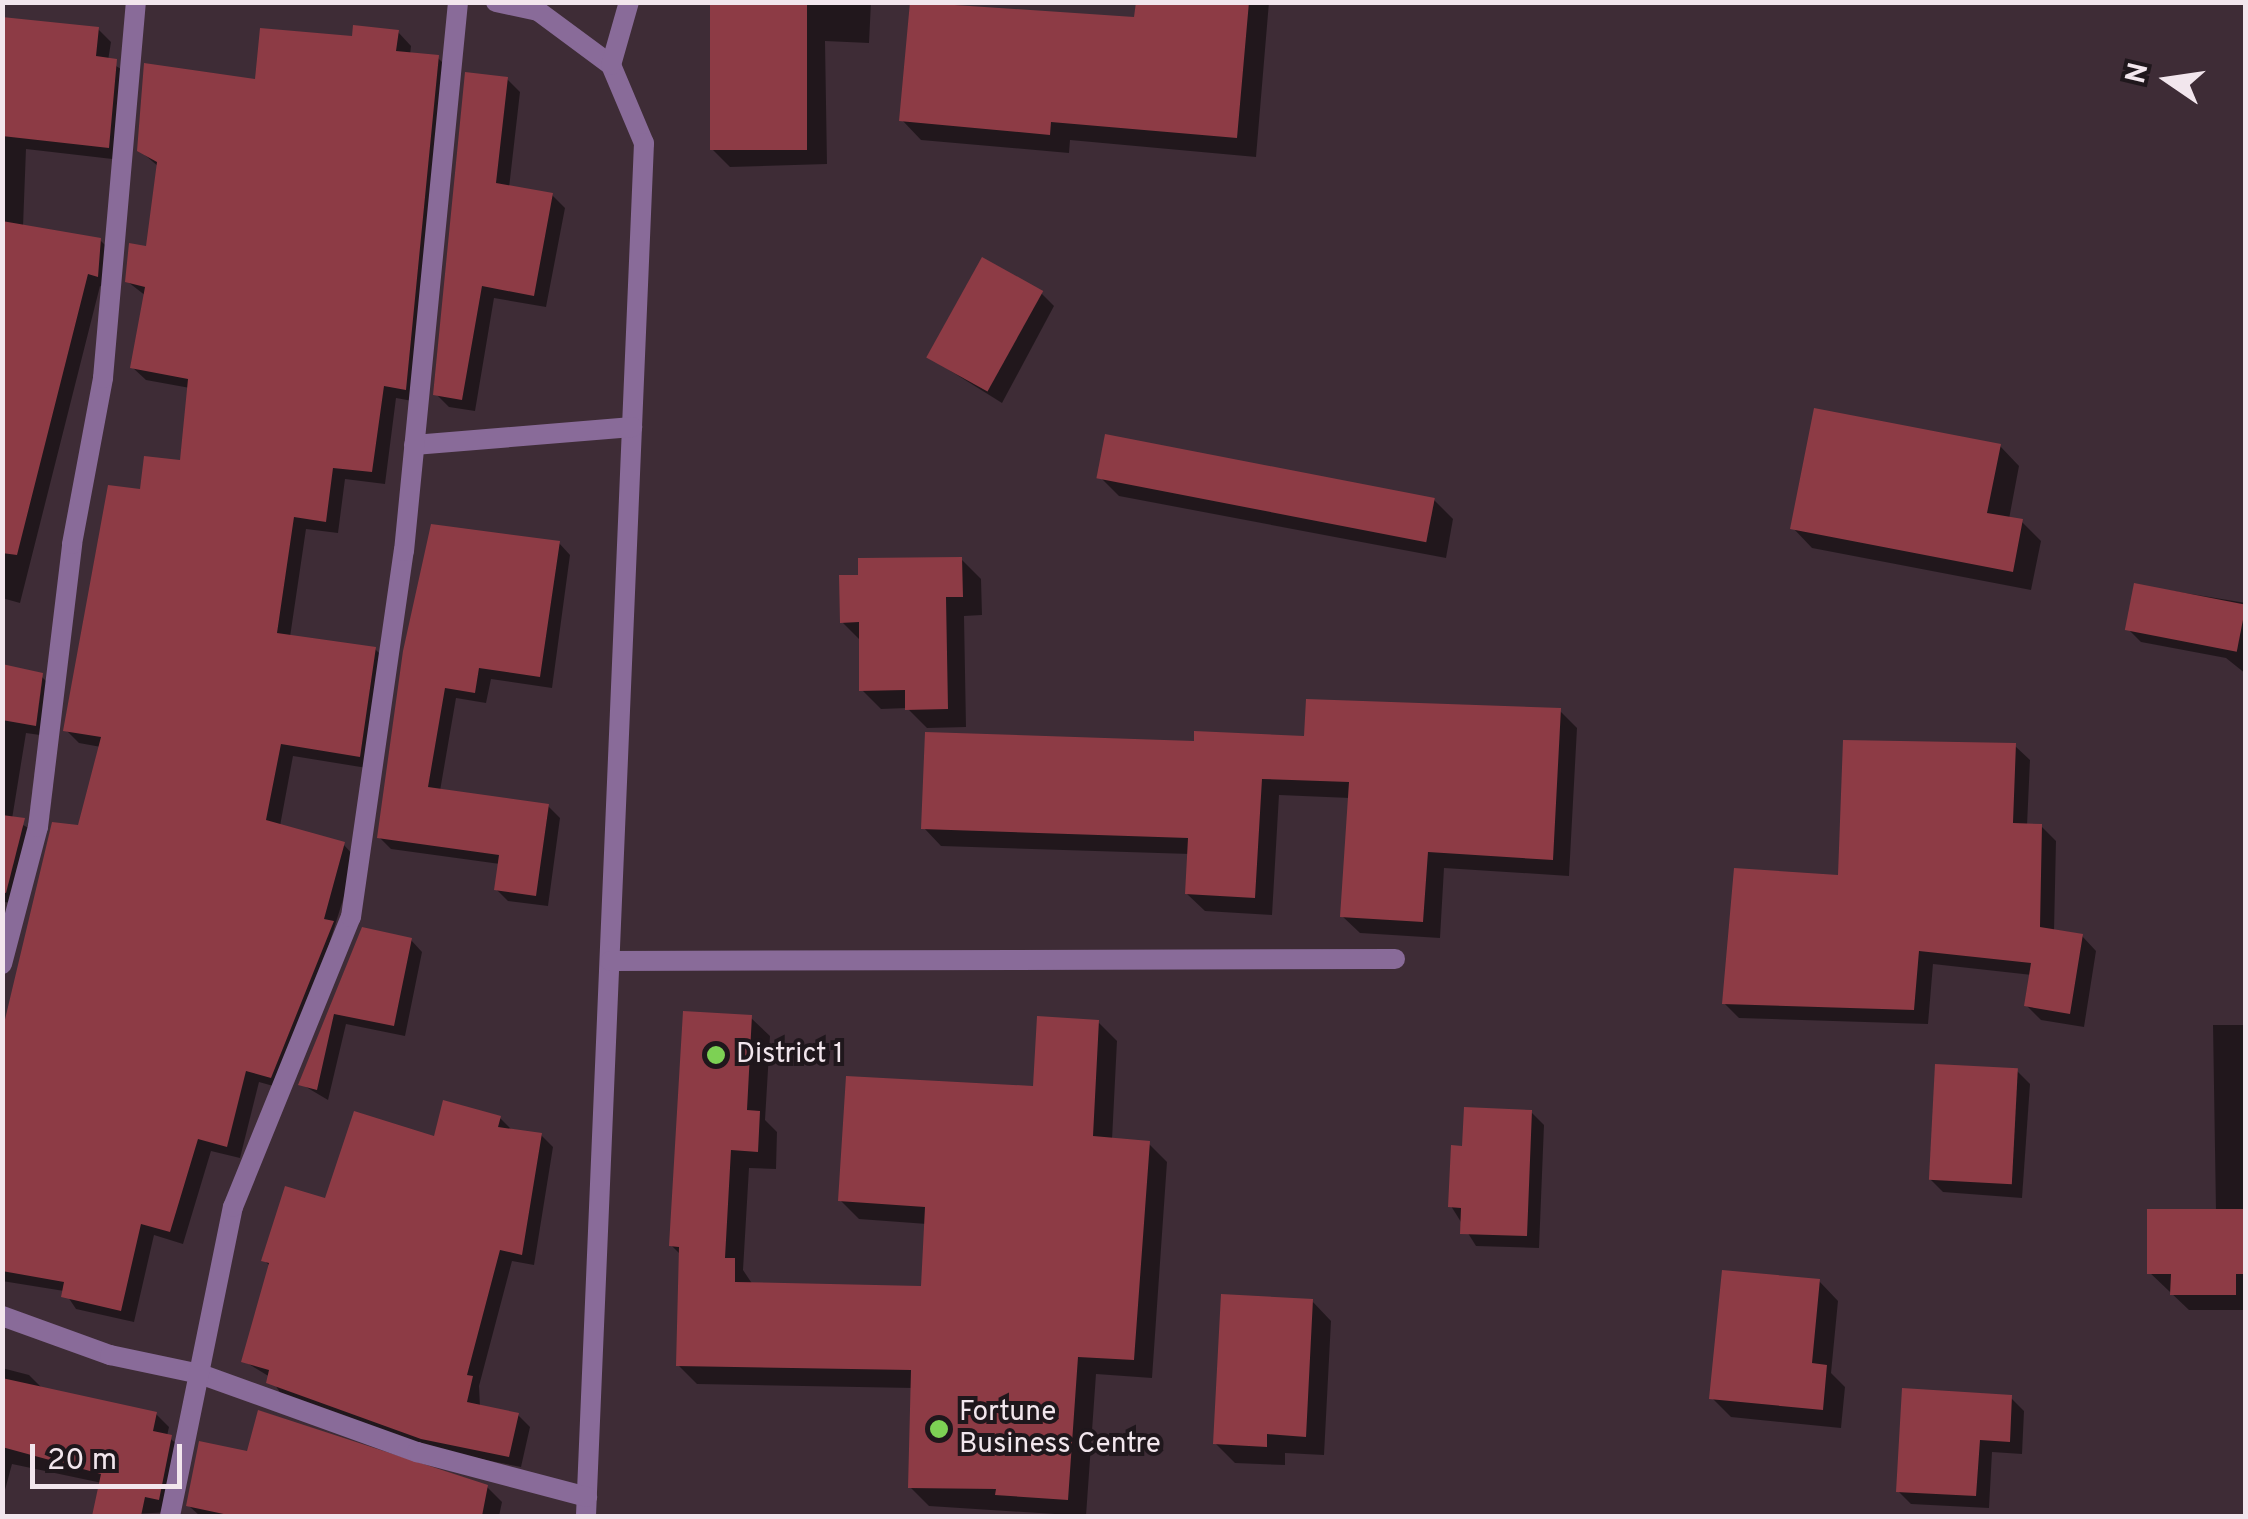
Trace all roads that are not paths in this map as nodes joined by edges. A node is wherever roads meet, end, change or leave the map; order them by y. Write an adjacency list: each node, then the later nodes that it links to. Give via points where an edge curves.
1 (136, 2): 10 (street, via 103,378 72,544 38,827)
2 (458, 2): 7 (street)
3 (496, 2): 5 (street, via 538,10)
4 (629, 2): 5 (street)
5 (611, 65): 6 (street, via 644,142)
6 (632, 427): 7 (street); 9 (street)
7 (414, 445): 12 (street, via 350,917 233,1207)
8 (1395, 959): 9 (street)
9 (610, 961): 13 (street)
10 (2, 964)
11 (2, 1316): 12 (street, via 110,1355)
12 (200, 1374): 13 (street); 14 (street)
13 (587, 1507)
14 (170, 1516)

